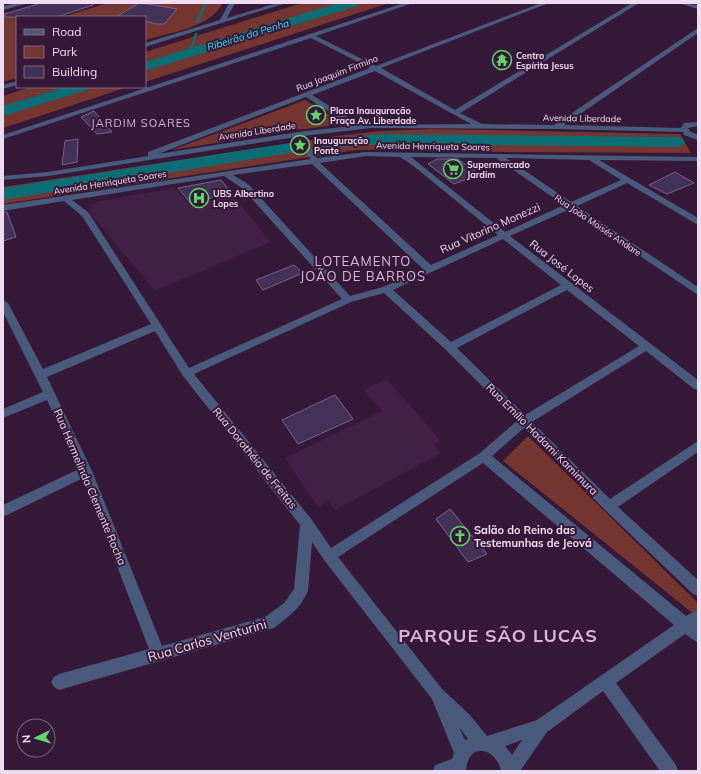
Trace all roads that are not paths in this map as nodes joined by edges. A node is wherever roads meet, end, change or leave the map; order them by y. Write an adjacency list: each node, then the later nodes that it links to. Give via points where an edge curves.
1 (10, 3): 10 (street)
2 (26, 3): 10 (street)
3 (232, 3): 11 (street)
4 (283, 3): 11 (street)
5 (410, 3): 13 (street)
6 (546, 3): 15 (street, Rua Joaquim Firmino)
7 (636, 3): 19 (street)
8 (684, 3): 9 (street)
9 (698, 7)
10 (4, 8)
11 (223, 21): 14 (street)
12 (698, 30): 24 (street)
13 (310, 36): 15 (street); 27 (street)
14 (146, 45)
15 (375, 68): 18 (street, Rua Joaquim Firmino); 19 (street)
16 (16, 83): 17 (street)
17 (3, 87)
18 (305, 94): 23 (street); 33 (street, Rua Joaquim Firmino)
19 (456, 112): 22 (street)
20 (698, 116): 25 (street)
21 (698, 124): 25 (street, Avenida Liberdade)
22 (480, 126): 23 (street, Avenida Liberdade); 24 (street, Avenida Liberdade)
23 (358, 127): 26 (street, Avenida Liberdade)
24 (556, 127): 25 (street, Avenida Liberdade)
25 (690, 132): 28 (street)
26 (298, 134): 33 (street, Avenida Liberdade); 34 (street)
27 (3, 137)
28 (698, 141)
29 (498, 157): 30 (street, Avenida Henriqueta Soares); 31 (street, Avenida Henriqueta Soares); 42 (street, Rua João Moisés Andare)
30 (417, 158): 34 (street, Avenida Henriqueta Soares, via 401,154 366,154); 45 (street, Rua José Lopes)
31 (592, 159): 32 (street, Avenida Henriqueta Soares); 38 (street)
32 (698, 159)
33 (134, 160): 37 (street, Avenida Liberdade, via 48,174)
34 (315, 162): 35 (street, Avenida Henriqueta Soares); 46 (street)
35 (243, 171): 36 (street, Avenida Henriqueta Soares); 39 (street)
36 (226, 174): 39 (street); 41 (street, Avenida Henriqueta Soares)
37 (3, 178)
38 (627, 180): 42 (street, Rua Vitorino Monezzi); 44 (street)
39 (245, 186): 50 (street)
40 (66, 199): 41 (street, Rua Dorothéia de Freitas); 41 (street, Avenida Henriqueta Soares); 43 (street, Avenida Henriqueta Soares)
41 (89, 204): 52 (street, Rua Dorothéia de Freitas)
42 (570, 206): 45 (street, Rua Vitorino Monezzi); 49 (street, Rua João Moisés Andare)
43 (3, 208)
44 (698, 222)
45 (503, 235): 46 (street, Rua Vitorino Monezzi); 47 (street, Rua José Lopes)
46 (429, 269): 48 (street, Rua Vitorino Monezzi)
47 (568, 285): 53 (street, Rua José Lopes); 54 (street)
48 (386, 289): 50 (street, Rua Vitorino Monezzi); 54 (street, Rua Emílio Hadami Kamimura)
49 (698, 292)
50 (348, 300): 55 (street, Rua Vitorino Monezzi)
51 (3, 303): 56 (street, Rua Hermelinda Clemente Rocha)
52 (156, 326): 55 (street, Rua Dorothéia de Freitas); 56 (street)
53 (646, 346): 57 (street, Rua José Lopes); 60 (street)
54 (450, 347): 60 (street, Rua Emílio Hadami Kamimura)
55 (187, 373): 66 (street, Rua Dorothéia de Freitas)
56 (41, 375): 58 (street, Rua Hermelinda Clemente Rocha)
57 (698, 386)
58 (50, 394): 59 (street); 63 (street, Rua Hermelinda Clemente Rocha)
59 (3, 414)
60 (526, 421): 62 (street); 64 (street, Rua Emílio Hadami Kamimura)
61 (698, 446): 64 (street)
62 (484, 456): 67 (street); 70 (street)
63 (86, 471): 65 (street); 72 (street, Rua Hermelinda Clemente Rocha)
64 (609, 506): 68 (street, Rua Emílio Hadami Kamimura)
65 (3, 512)
66 (308, 524): 67 (street, Rua Dorothéia de Freitas); 72 (street, Rua Carlos Venturini, via 301,591 289,608 269,623)
67 (329, 556): 75 (street, Rua Dorothéia de Freitas)
68 (698, 589)
69 (698, 616): 70 (street)
70 (684, 626): 71 (street); 73 (street)
71 (698, 636)
72 (158, 653): 74 (street, Rua Carlos Venturini)
73 (605, 681): 76 (street); 81 (street)
74 (59, 682)
75 (437, 694): 77 (street, Rua Dorothéia de Freitas); 78 (street, Rua Dorothéia de Freitas)
76 (541, 726): 77 (street); 80 (street)
77 (484, 743): 78 (street, via 467,747); 80 (street, Rua Dorothéia de Freitas, via 495,747 502,754)
78 (459, 763): 79 (street)
79 (441, 771)
80 (510, 771)
81 (670, 771)

